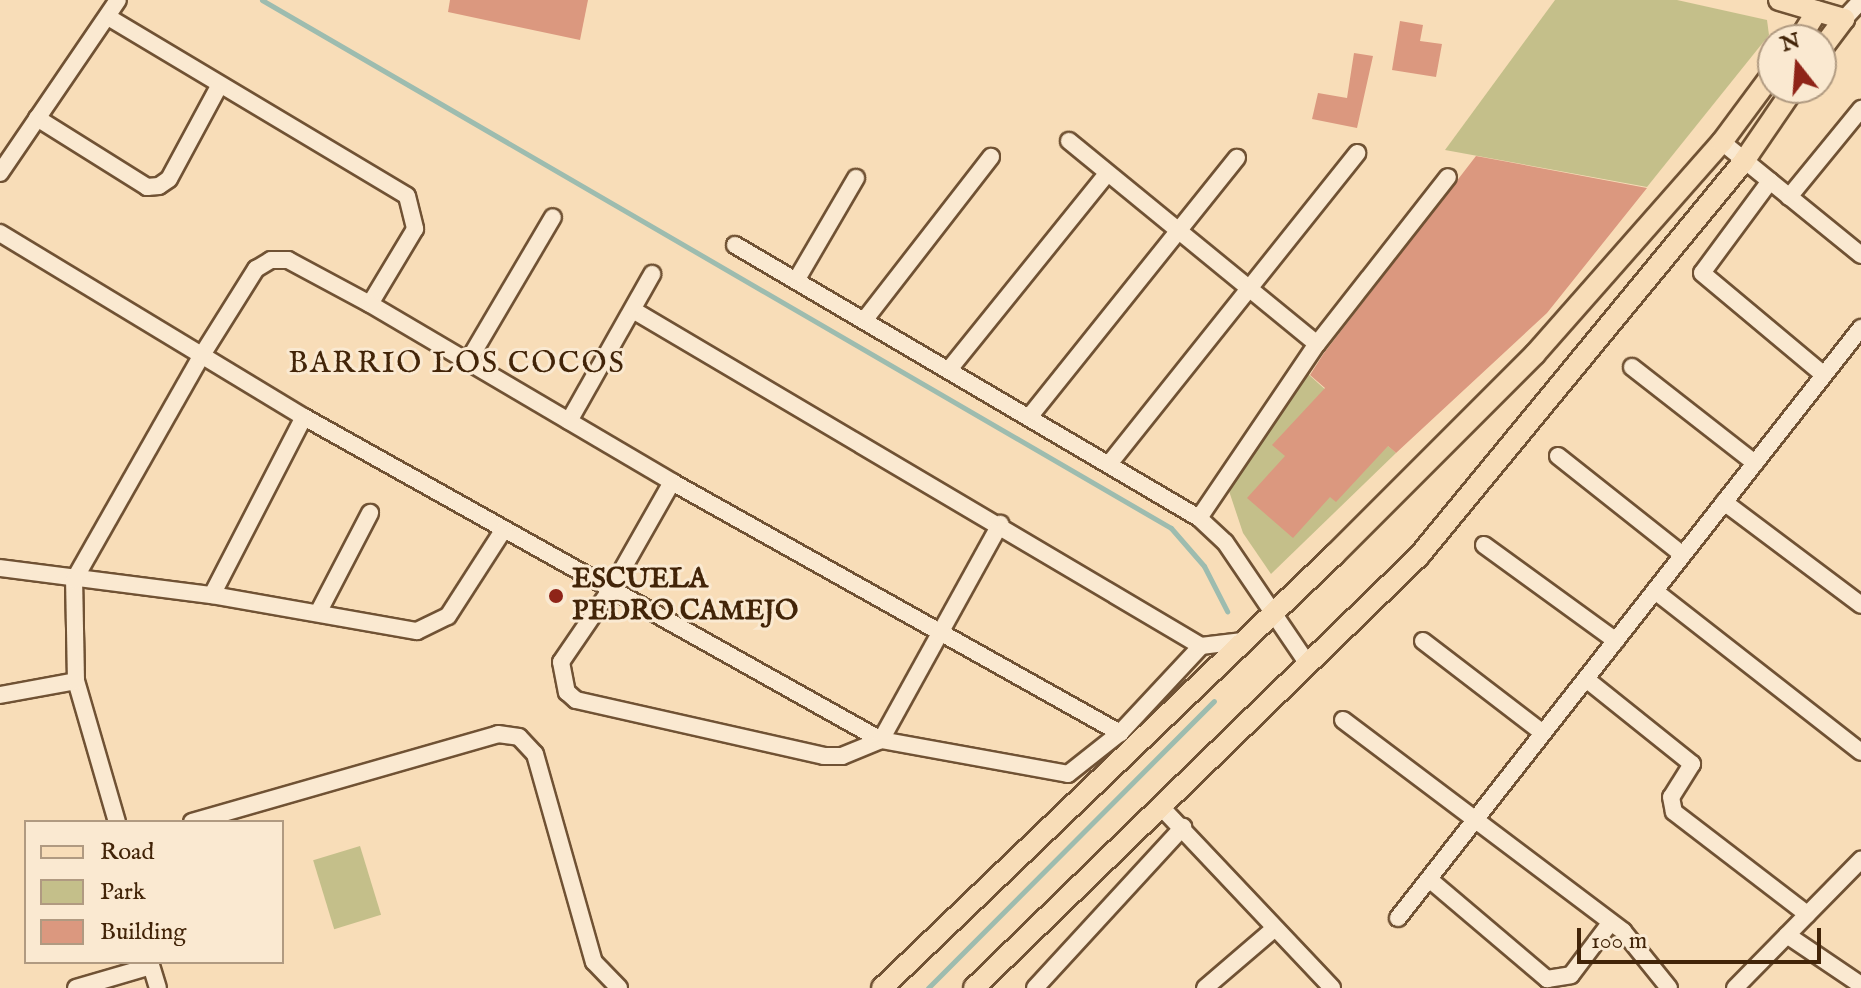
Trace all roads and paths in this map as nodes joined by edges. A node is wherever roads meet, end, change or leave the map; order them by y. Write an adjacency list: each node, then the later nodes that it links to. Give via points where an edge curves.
1 (118, 0): 5 (street)
2 (1779, 0): 4 (main road)
3 (1861, 1): 6 (street)
4 (1822, 6): 6 (main road); 7 (main road)
5 (108, 17): 9 (street); 13 (street)
6 (1844, 19): 8 (main road)
7 (1810, 24)
8 (1837, 28)
9 (219, 86): 13 (street, via 169,179 159,186 147,187); 34 (street, via 407,196 415,229)
10 (1757, 95): 15 (main road)
11 (1783, 104): 19 (main road)
12 (1861, 109): 25 (street)
13 (37, 118): 20 (street)
14 (1069, 141): 21 (street)
15 (1722, 142): 19 (street); 64 (main road, via 1535,354)
16 (1357, 153): 33 (street)
17 (991, 157): 36 (street)
18 (1237, 158): 27 (street)
19 (1744, 161): 24 (street); 71 (main road, via 1490,476 1419,556)
20 (0, 173)
21 (1107, 174): 27 (street); 41 (street)
22 (1448, 177): 38 (street)
23 (856, 178): 32 (street)
24 (1770, 181): 25 (street); 43 (street, via 1702,273)
25 (1789, 197): 30 (street)
26 (553, 217): 40 (street)
27 (1175, 231): 33 (street); 44 (street)
28 (0, 233): 39 (street)
29 (735, 245): 32 (street)
30 (1861, 255)
31 (652, 274): 35 (street)
32 (797, 279): 36 (street)
33 (1244, 288): 38 (street); 49 (street)
34 (370, 304): 39 (street, via 288,260 271,260 256,269); 40 (street)
35 (633, 310): 46 (street); 54 (street)
36 (866, 318): 41 (street)
37 (1861, 328): 43 (street)
38 (1317, 344): 53 (street)
39 (202, 355): 45 (street); 59 (street)
40 (467, 363): 46 (street)
41 (951, 367): 44 (street)
42 (1632, 367): 48 (street)
43 (1824, 375): 48 (street)
44 (1030, 416): 49 (street)
45 (304, 417): 55 (street); 62 (street)
46 (569, 421): 50 (street)
47 (1558, 456): 57 (street)
48 (1755, 463): 51 (street)
49 (1109, 464): 53 (street)
50 (672, 482): 60 (street); 66 (street)
51 (1724, 502): 57 (street); 63 (street)
52 (370, 513): 65 (street)
53 (1199, 518): 64 (street, via 1225,542)
54 (1000, 524): 66 (street); 70 (street)
55 (504, 529): 60 (street); 65 (street, via 448,616 434,627 417,631)
56 (1484, 545): 69 (street)
57 (1683, 555): 61 (street)
58 (0, 568): 59 (street)
59 (74, 580): 62 (street); 73 (street)
60 (613, 586): 78 (street); 78 (street, via 561,662 562,682 576,700 824,756 842,756)
61 (1655, 591): 69 (street); 79 (street)
62 (212, 595): 65 (street)
63 (1861, 605)
64 (1270, 612): 67 (main road); 71 (street)
65 (318, 613)
66 (942, 630): 76 (street); 78 (street)
67 (1239, 641): 70 (street); 97 (main road)
68 (1423, 641): 77 (street)
69 (1616, 641): 72 (street)
70 (1201, 646): 76 (street)
71 (1308, 664): 80 (main road)
72 (1586, 679): 77 (street); 87 (street, via 1692,764 1671,797 1674,812)
73 (76, 681): 74 (street); 81 (street)
74 (0, 695)
75 (1343, 720): 83 (street)
76 (1120, 733): 78 (street, via 1079,768 1055,775)
77 (1543, 733): 83 (street)
78 (881, 740)
79 (1861, 752)
80 (1163, 809): 84 (street); 98 (main road)
81 (116, 820)
82 (199, 820): 96 (street, via 498,734 519,737 535,754 594,962)
83 (1474, 822): 86 (street); 89 (street)
84 (1183, 827): 90 (street); 99 (street)
85 (1861, 860): 87 (street)
86 (1429, 879): 88 (street); 89 (street, via 1547,979 1571,975)
87 (1807, 914): 91 (street)
88 (1398, 918)
89 (1611, 922): 102 (street)
90 (1275, 928): 100 (street); 101 (street)
91 (1787, 935): 93 (street); 103 (street)
92 (151, 964): 94 (street); 95 (street)
93 (1861, 985)
94 (76, 988)
95 (158, 988)
96 (619, 988)
97 (882, 988)
98 (974, 988)
99 (1035, 988)
100 (1205, 988)
101 (1332, 988)
102 (1669, 988)
103 (1735, 988)

